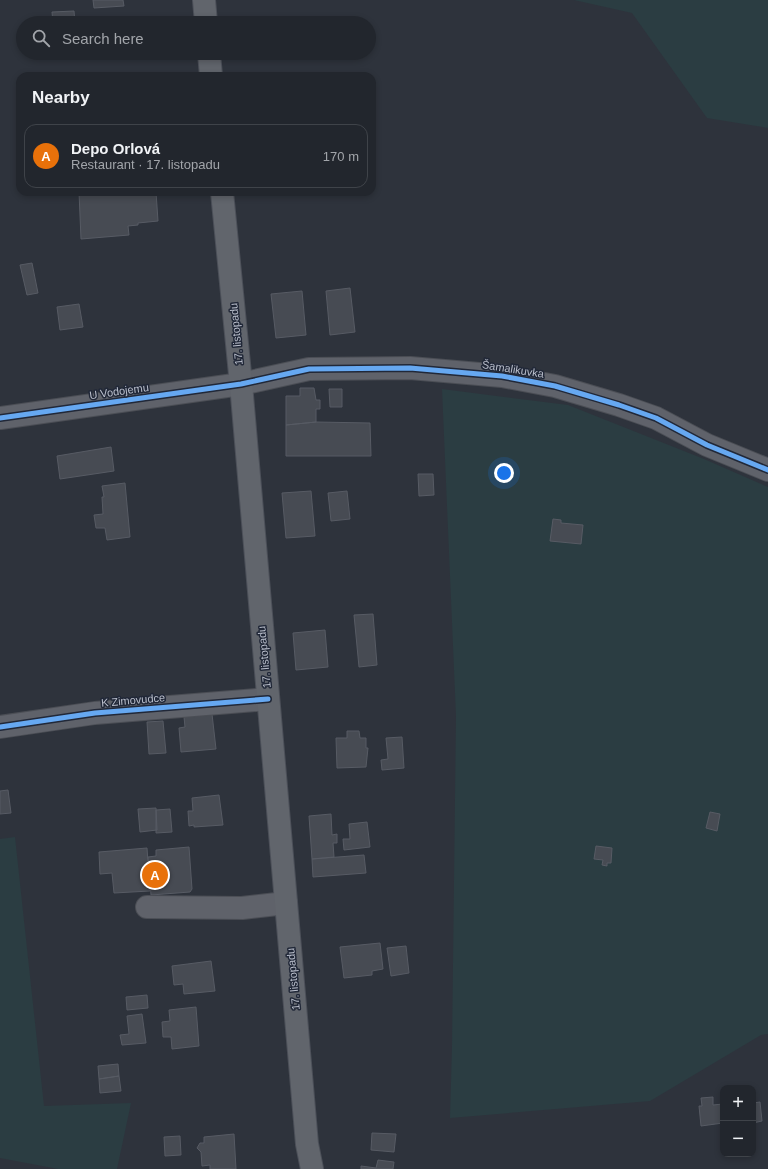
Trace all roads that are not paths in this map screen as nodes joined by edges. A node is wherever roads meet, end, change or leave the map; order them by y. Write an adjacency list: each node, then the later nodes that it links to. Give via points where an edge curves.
1 (204, 0): 2 (main road)
2 (205, 16)
3 (210, 60): 4 (main road)
4 (211, 72)
5 (222, 196): 6 (main road, 17. listopadu)
6 (241, 384): 7 (street, U Vodojemu); 8 (street, Šamalikuvka, via 309,369 410,368 502,376 555,386 656,418 707,445); 9 (main road, 17. listopadu)
7 (0, 418)
8 (768, 470)
9 (268, 699): 10 (street, K Zimovudce, via 95,713); 11 (main road, 17. listopadu)
10 (0, 727)
11 (286, 903): 12 (street, via 242,908); 13 (main road, 17. listopadu, via 307,1144)
12 (147, 907)
13 (312, 1169)

